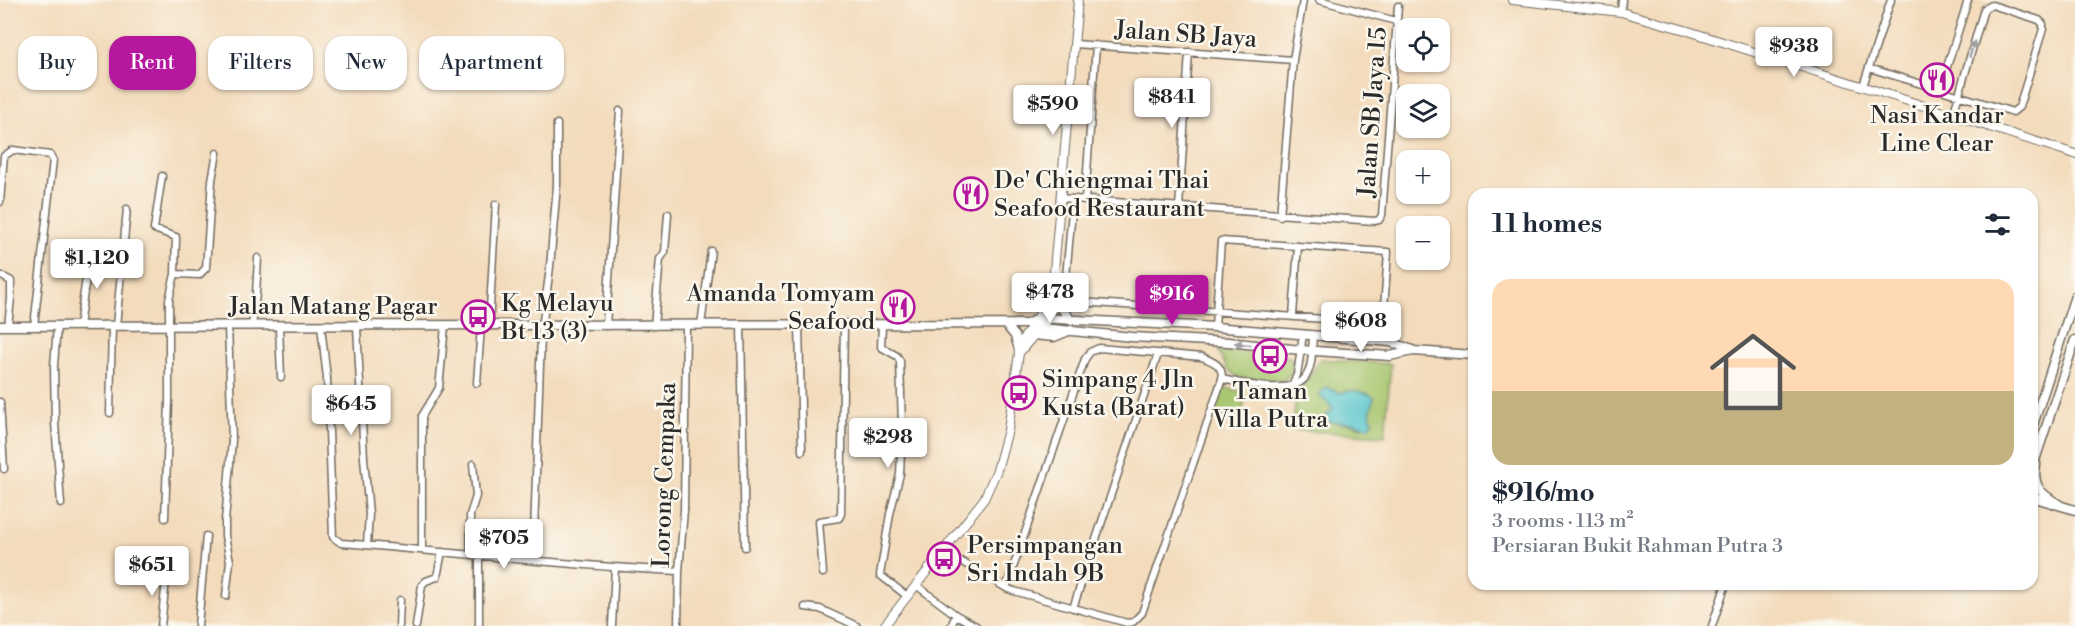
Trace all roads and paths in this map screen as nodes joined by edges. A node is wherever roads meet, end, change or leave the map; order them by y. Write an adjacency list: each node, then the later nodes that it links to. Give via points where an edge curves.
1 (1078, 0): 12 (street)
2 (1303, 0): 15 (street)
3 (1319, 0): 11 (street)
4 (1512, 0): 9 (street)
5 (1622, 0): 9 (street)
6 (1892, 0): 16 (street)
7 (1968, 0): 18 (street)
8 (1398, 6): 10 (street, Jalan SB Jaya 15)
9 (1621, 12): 17 (street)
10 (1396, 18)
11 (1396, 21): 34 (street, Jalan SB Jaya 15, via 1382,215 1374,222)
12 (1075, 44): 13 (street, Jalan SB Jaya); 26 (street)
13 (1096, 45): 14 (street, Jalan SB Jaya); 28 (street)
14 (1189, 52): 15 (street, Jalan SB Jaya); 31 (street)
15 (1293, 60): 34 (street)
16 (1869, 68): 17 (street); 18 (street)
17 (1863, 86): 21 (street)
18 (1940, 89): 19 (street)
19 (1959, 94): 19 (street, one-way to 19, via 1984,9 1992,5 2043,24 2016,111); 21 (street)
20 (620, 111): 71 (street)
21 (1953, 115): 24 (street)
22 (558, 124): 70 (street)
23 (217, 153): 41 (street, via 206,268 199,275)
24 (2075, 154)
25 (162, 176): 41 (street, via 154,229 176,237)
26 (1060, 198): 27 (street); 35 (street)
27 (1073, 200): 28 (street); 36 (street)
28 (1085, 200): 31 (street)
29 (0, 202): 59 (street, via 4,156 13,150 50,155 53,160)
30 (496, 204): 69 (street)
31 (1179, 208): 34 (street)
32 (127, 209): 62 (street)
33 (668, 214): 72 (street)
34 (1280, 216)
35 (1058, 224): 36 (street); 43 (street)
36 (1070, 225): 46 (street, via 1065,288 1071,297 1080,302)
37 (1298, 246): 46 (street, via 1221,241); 47 (street); 47 (street, via 1388,252 1383,323)
38 (711, 250): 53 (street)
39 (90, 251): 61 (street)
40 (258, 258): 65 (street)
41 (175, 274): 63 (street)
42 (0, 275): 58 (street, via 11,281)
43 (1052, 275): 44 (street); 48 (street)
44 (1053, 290): 49 (street); 50 (main road)
45 (2075, 296): 92 (main road)
46 (1216, 311): 47 (street); 75 (street)
47 (1293, 316)
48 (1038, 318): 49 (main road); 76 (main road)
49 (1048, 318): 50 (main road); 76 (street)
50 (1071, 320): 51 (main road)
51 (1124, 322): 75 (main road); 79 (main road, via 1136,331)
52 (686, 325): 53 (main road, Jalan Matang Pagar); 72 (main road, Jalan Matang Pagar); 115 (street, Lorong Cempaka, via 684,510)
53 (701, 325): 54 (main road, Jalan Matang Pagar)
54 (741, 325): 55 (main road, Jalan Matang Pagar); 106 (street)
55 (800, 325): 56 (main road, Jalan Matang Pagar); 94 (street)
56 (844, 325): 73 (main road, Jalan Matang Pagar); 116 (street, via 841,514 839,518 819,521)
57 (1006, 325): 73 (main road, Jalan Matang Pagar); 76 (main road, Jalan Matang Pagar); 81 (main road)
58 (4, 326): 59 (main road, Jalan Matang Pagar)
59 (34, 326): 60 (main road, Jalan Matang Pagar)
60 (57, 326): 61 (main road, Jalan Matang Pagar); 100 (street, via 55,411)
61 (79, 326): 62 (main road, Jalan Matang Pagar)
62 (114, 326): 63 (main road, Jalan Matang Pagar); 93 (street)
63 (168, 326): 64 (main road, Jalan Matang Pagar); 103 (street)
64 (228, 326): 65 (main road, Jalan Matang Pagar); 120 (street, via 232,441 225,521 230,561)
65 (252, 326): 66 (main road, Jalan Matang Pagar)
66 (279, 326): 67 (main road, Jalan Matang Pagar); 87 (street)
67 (321, 326): 74 (main road, Jalan Matang Pagar); 105 (street, via 327,378 333,537 341,543)
68 (445, 326): 69 (main road, Jalan Matang Pagar); 74 (main road, Jalan Matang Pagar); 107 (street, via 439,388 422,416)
69 (485, 326): 70 (main road, Jalan Matang Pagar); 89 (street)
70 (544, 326): 71 (main road, Jalan Matang Pagar); 112 (street)
71 (606, 326): 72 (main road, Jalan Matang Pagar)
72 (654, 326)
73 (882, 326): 121 (street, via 881,347 900,361 902,427 900,474 880,575)
74 (357, 327): 105 (street, via 369,514)
75 (1215, 327): 77 (main road)
76 (1033, 329): 79 (main road, Jalan Matang Pagar, via 1054,337 1071,330); 81 (street)
77 (1303, 335): 78 (main road); 82 (street)
78 (1313, 336): 83 (street); 84 (main road, via 1391,342)
79 (1132, 337): 82 (main road, Jalan Matang Pagar, one-way to 79)
80 (2075, 340): 95 (main road)
81 (1019, 350): 117 (street, via 1008,430 993,479 984,499)
82 (1301, 350): 83 (main road, Jalan Matang Pagar); 90 (street, via 1298,375)
83 (1312, 351): 84 (main road, Jalan Matang Pagar, via 1390,356); 90 (street, via 1305,378)
84 (1413, 351): 86 (main road)
85 (1158, 354): 88 (street, via 1202,357 1215,362 1223,372); 118 (street, via 1099,348 1085,359); 124 (street)
86 (1468, 354)
87 (281, 377)
88 (1222, 379): 90 (street); 124 (street, via 1142,613 1127,623)
89 (477, 383)
90 (1292, 386)
91 (0, 402): 97 (street)
92 (2038, 410)
93 (110, 413)
94 (802, 451)
95 (2038, 452)
96 (473, 464): 109 (street, via 476,496 470,515)
97 (4, 469)
98 (2038, 484): 101 (main road, via 2047,497)
99 (2038, 499): 101 (main road)
100 (61, 504)
101 (2060, 505): 102 (main road)
102 (2075, 510)
103 (165, 518)
104 (206, 536): 127 (street)
105 (367, 545): 107 (street)
106 (745, 547)
107 (422, 550): 108 (street)
108 (442, 552): 109 (street); 129 (street, via 437,577 422,585)
109 (471, 555): 110 (street)
110 (478, 556): 112 (street); 130 (street)
111 (957, 559): 118 (street)
112 (533, 560): 113 (street)
113 (615, 567): 115 (street); 131 (street)
114 (167, 571): 126 (street)
115 (679, 571): 132 (street, Lorong Cempaka)
116 (823, 573)
117 (916, 585): 121 (street); 125 (street)
118 (1006, 588): 124 (street)
119 (1724, 590): 137 (street)
120 (226, 596)
121 (908, 596): 134 (street)
122 (400, 600): 128 (street)
123 (805, 607): 133 (street, via 820,609)
124 (1073, 608)
125 (956, 615): 135 (street); 136 (street)
126 (161, 626)
127 (198, 626)
128 (399, 626)
129 (416, 626)
130 (479, 626)
131 (612, 626)
132 (678, 626)
133 (856, 626)
134 (884, 626)
135 (951, 626)
136 (976, 626)
137 (1712, 626)

